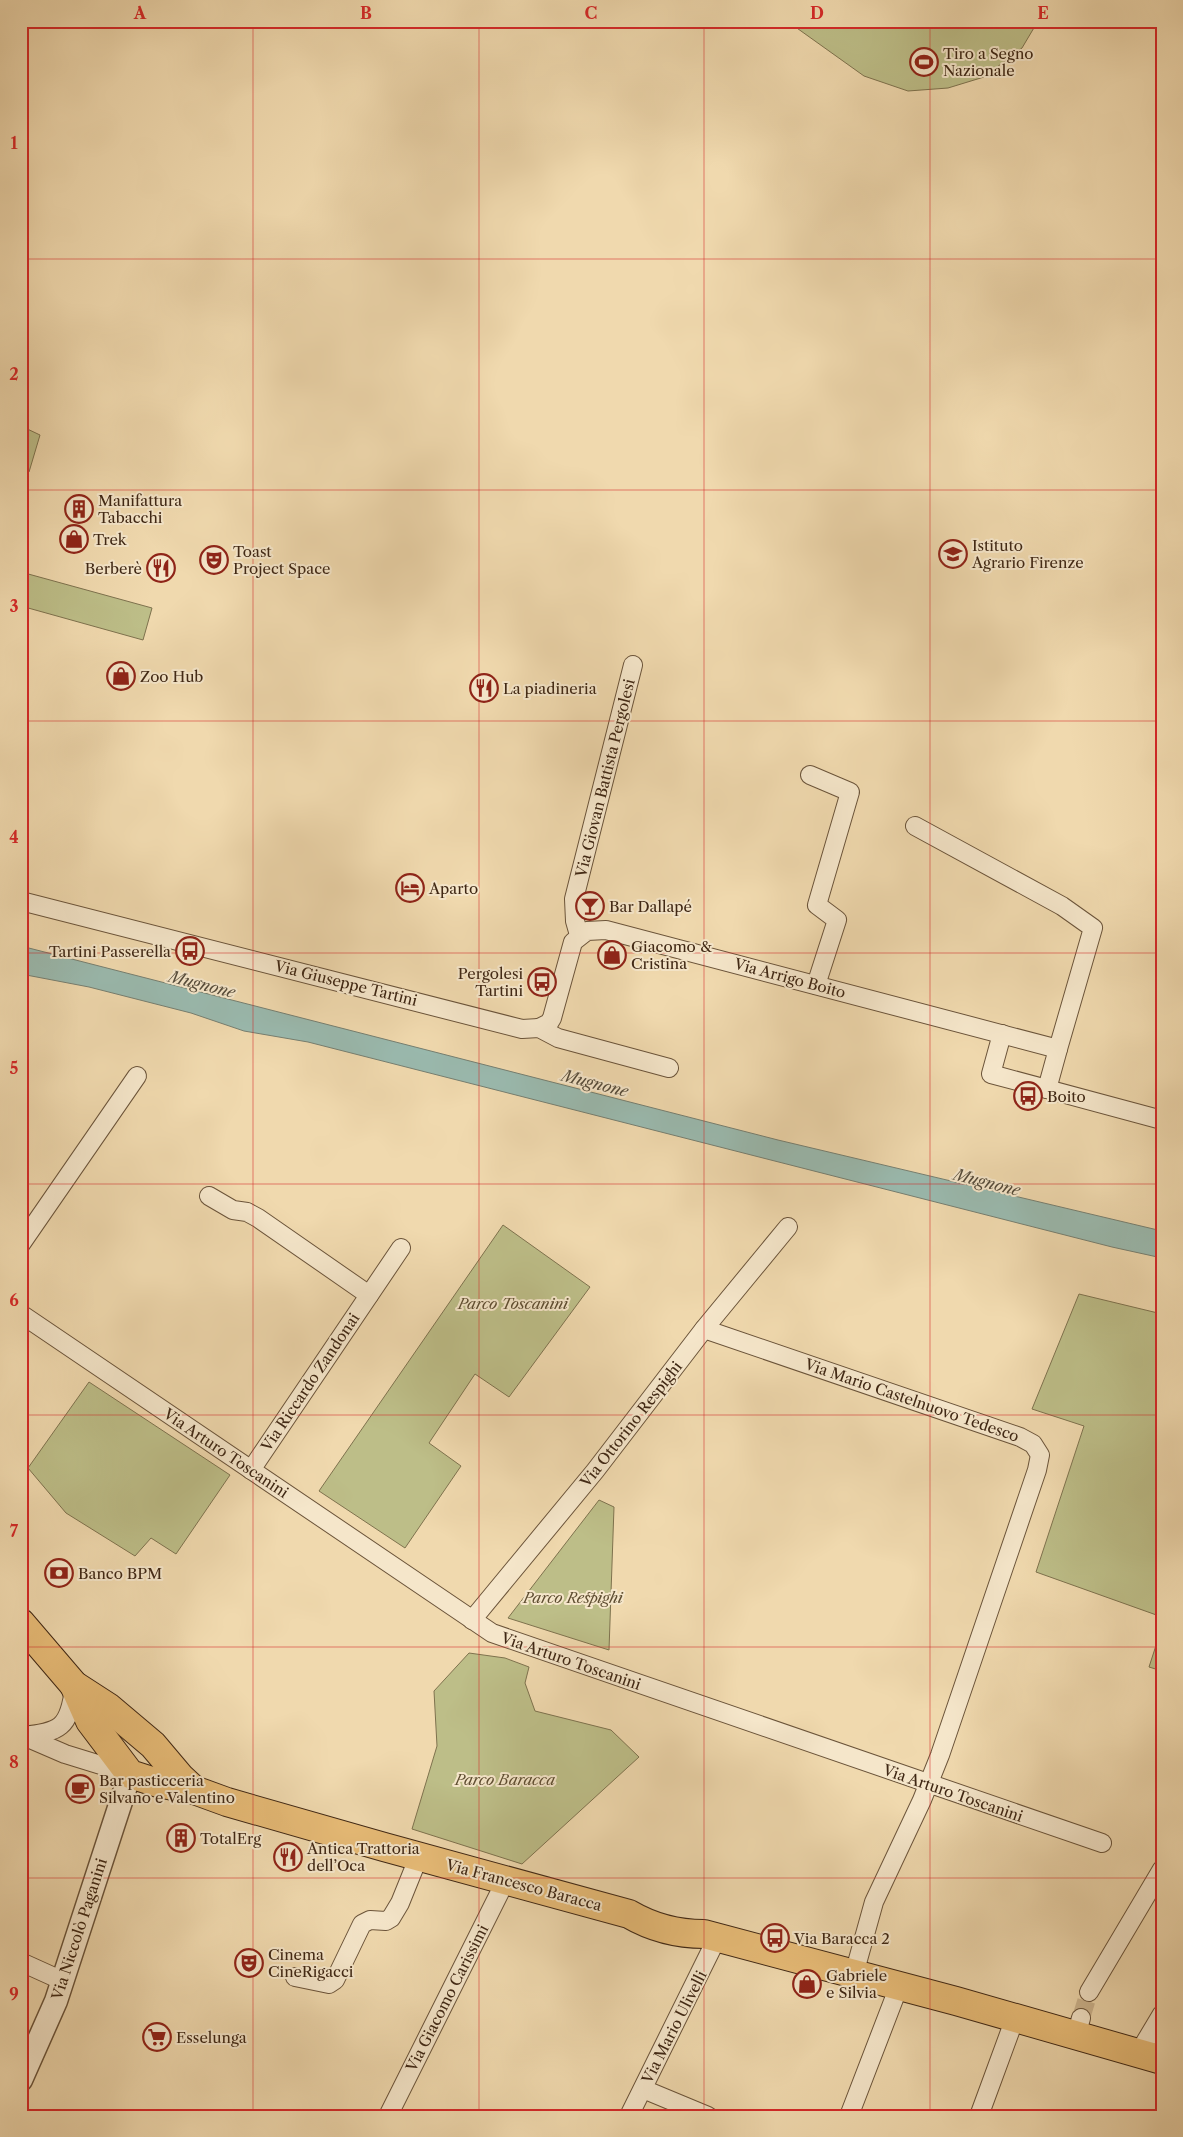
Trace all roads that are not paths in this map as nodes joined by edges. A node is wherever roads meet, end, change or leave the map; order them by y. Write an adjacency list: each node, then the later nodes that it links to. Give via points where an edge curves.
1 (633, 665): 5 (street, Via Giovan Battista Pergolesi, via 574,898)
2 (810, 775): 6 (street, via 850,792 816,905 838,920)
3 (915, 826): 9 (street, via 1062,906 1093,928)
4 (21, 901): 7 (street, Via Giuseppe Tartini, via 522,1029)
5 (579, 935): 6 (street, Via Arrigo Boito, via 590,930 606,930); 7 (street, via 570,946 552,1018)
6 (816, 985): 8 (street, Via Arrigo Boito)
7 (539, 1028): 10 (street, Via Giuseppe Tartini, via 558,1038)
8 (1002, 1034): 9 (street, Via Arrigo Boito); 12 (street, via 990,1074)
9 (1058, 1049): 12 (street)
10 (669, 1068)
11 (137, 1076): 16 (street)
12 (1047, 1089): 13 (street)
13 (1162, 1120)
14 (209, 1196): 18 (street, via 232,1210 258,1218)
15 (788, 1227): 20 (street, Via Ottorino Respighi)
16 (21, 1244)
17 (401, 1248): 18 (street, Via Riccardo Zandonai)
18 (369, 1295): 21 (street, Via Riccardo Zandonai)
19 (21, 1314): 21 (street, Via Arturo Toscanini)
20 (704, 1329): 22 (street, Via Ottorino Respighi, via 595,1471); 28 (street, Via Mario Castelnuovo Tedesco, via 1020,1437 1031,1442 1039,1452 1037,1470)
21 (251, 1470): 22 (street, Via Arturo Toscanini)
22 (472, 1620): 28 (street, Via Arturo Toscanini, via 504,1638)
23 (21, 1623): 24 (main road, Via Francesco Baracca)
24 (74, 1685): 25 (street, via 71,1709 64,1723 50,1732); 26 (main road, Via Francesco Baracca, via 90,1721); 27 (main road, Via Francesco Baracca, via 108,1707 152,1745)
25 (22, 1736): 26 (street, via 65,1754)
26 (130, 1774): 27 (main road, Via Francesco Baracca, via 137,1766 149,1763); 37 (street, Via Niccolò Paganini)
27 (187, 1784): 30 (main road, Via Francesco Baracca, via 227,1802)
28 (928, 1784): 29 (street, Via Arturo Toscanini); 35 (street, via 874,1902)
29 (1102, 1843)
30 (419, 1856): 32 (main road, Via Francesco Baracca); 36 (street, via 395,1912 386,1921 370,1920 362,1924 335,1980 329,1984)
31 (1162, 1869): 39 (street)
32 (506, 1880): 33 (main road, Via Francesco Baracca, via 629,1914 661,1928); 45 (street, Via Giacomo Carissimi)
33 (711, 1936): 35 (main road, Via Francesco Baracca); 44 (street, Via Mario Ulivelli)
34 (21, 1962): 37 (street)
35 (854, 1974): 38 (main road, Via Francesco Baracca)
36 (295, 1977)
37 (63, 1981): 43 (street, Via Niccolò Paganini, via 48,2023)
38 (899, 1986): 41 (main road, Via Francesco Baracca); 48 (street)
39 (1089, 1992)
40 (1162, 2014): 42 (street)
41 (1015, 2018): 42 (main road, Via Francesco Baracca, via 1078,2027); 49 (street)
42 (1150, 2057)
43 (21, 2080)
44 (643, 2089): 46 (street, Via Mario Ulivelli); 47 (street)
45 (388, 2116)
46 (629, 2116)
47 (708, 2116)
48 (850, 2116)
49 (979, 2116)

